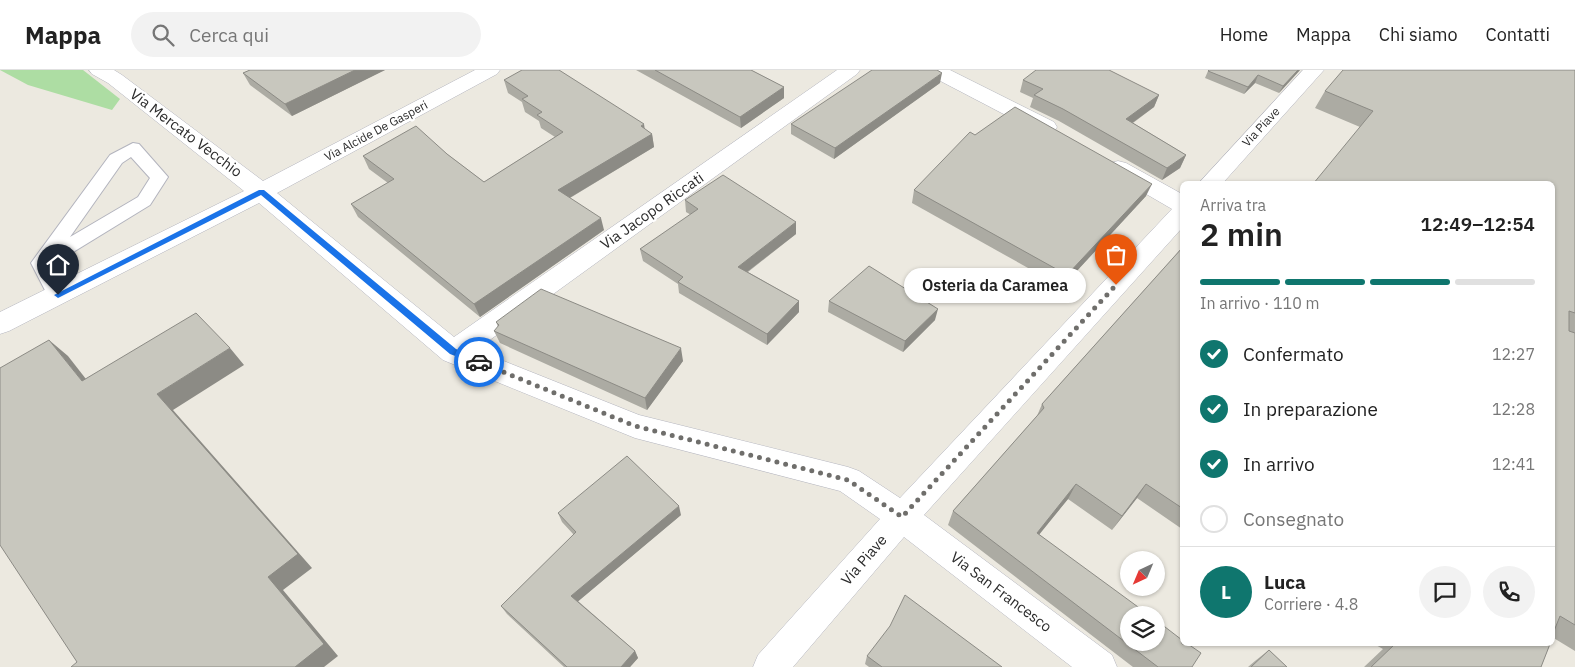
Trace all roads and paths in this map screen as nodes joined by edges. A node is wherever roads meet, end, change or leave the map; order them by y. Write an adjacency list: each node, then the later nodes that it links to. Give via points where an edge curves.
1 (99, 70): 9 (street, Via Mercato Vecchio)
2 (490, 70): 9 (street, Via Alcide De Gasperi)
3 (850, 70): 15 (street, Via Jacopo Riccati)
4 (934, 70): 6 (street)
5 (1314, 70): 8 (street, Via Piave)
6 (1067, 138)
7 (1102, 158): 10 (street)
8 (1218, 181)
9 (261, 192): 13 (street, Via Alcide De Gasperi); 15 (street, Via Mercato Vecchio)
10 (1180, 203)
11 (1180, 214): 16 (street, Via Piave)
12 (41, 263): 12 (lane, via 144,201 159,177 132,148 116,160); 13 (lane)
13 (58, 295): 14 (street, Via Alcide De Gasperi)
14 (0, 324)
15 (453, 352): 16 (street, Via Mercato Vecchio, via 635,426 848,480)
16 (902, 517): 17 (street, Via Piave); 18 (street, Via San Francesco)
17 (770, 667)
18 (1100, 667)

